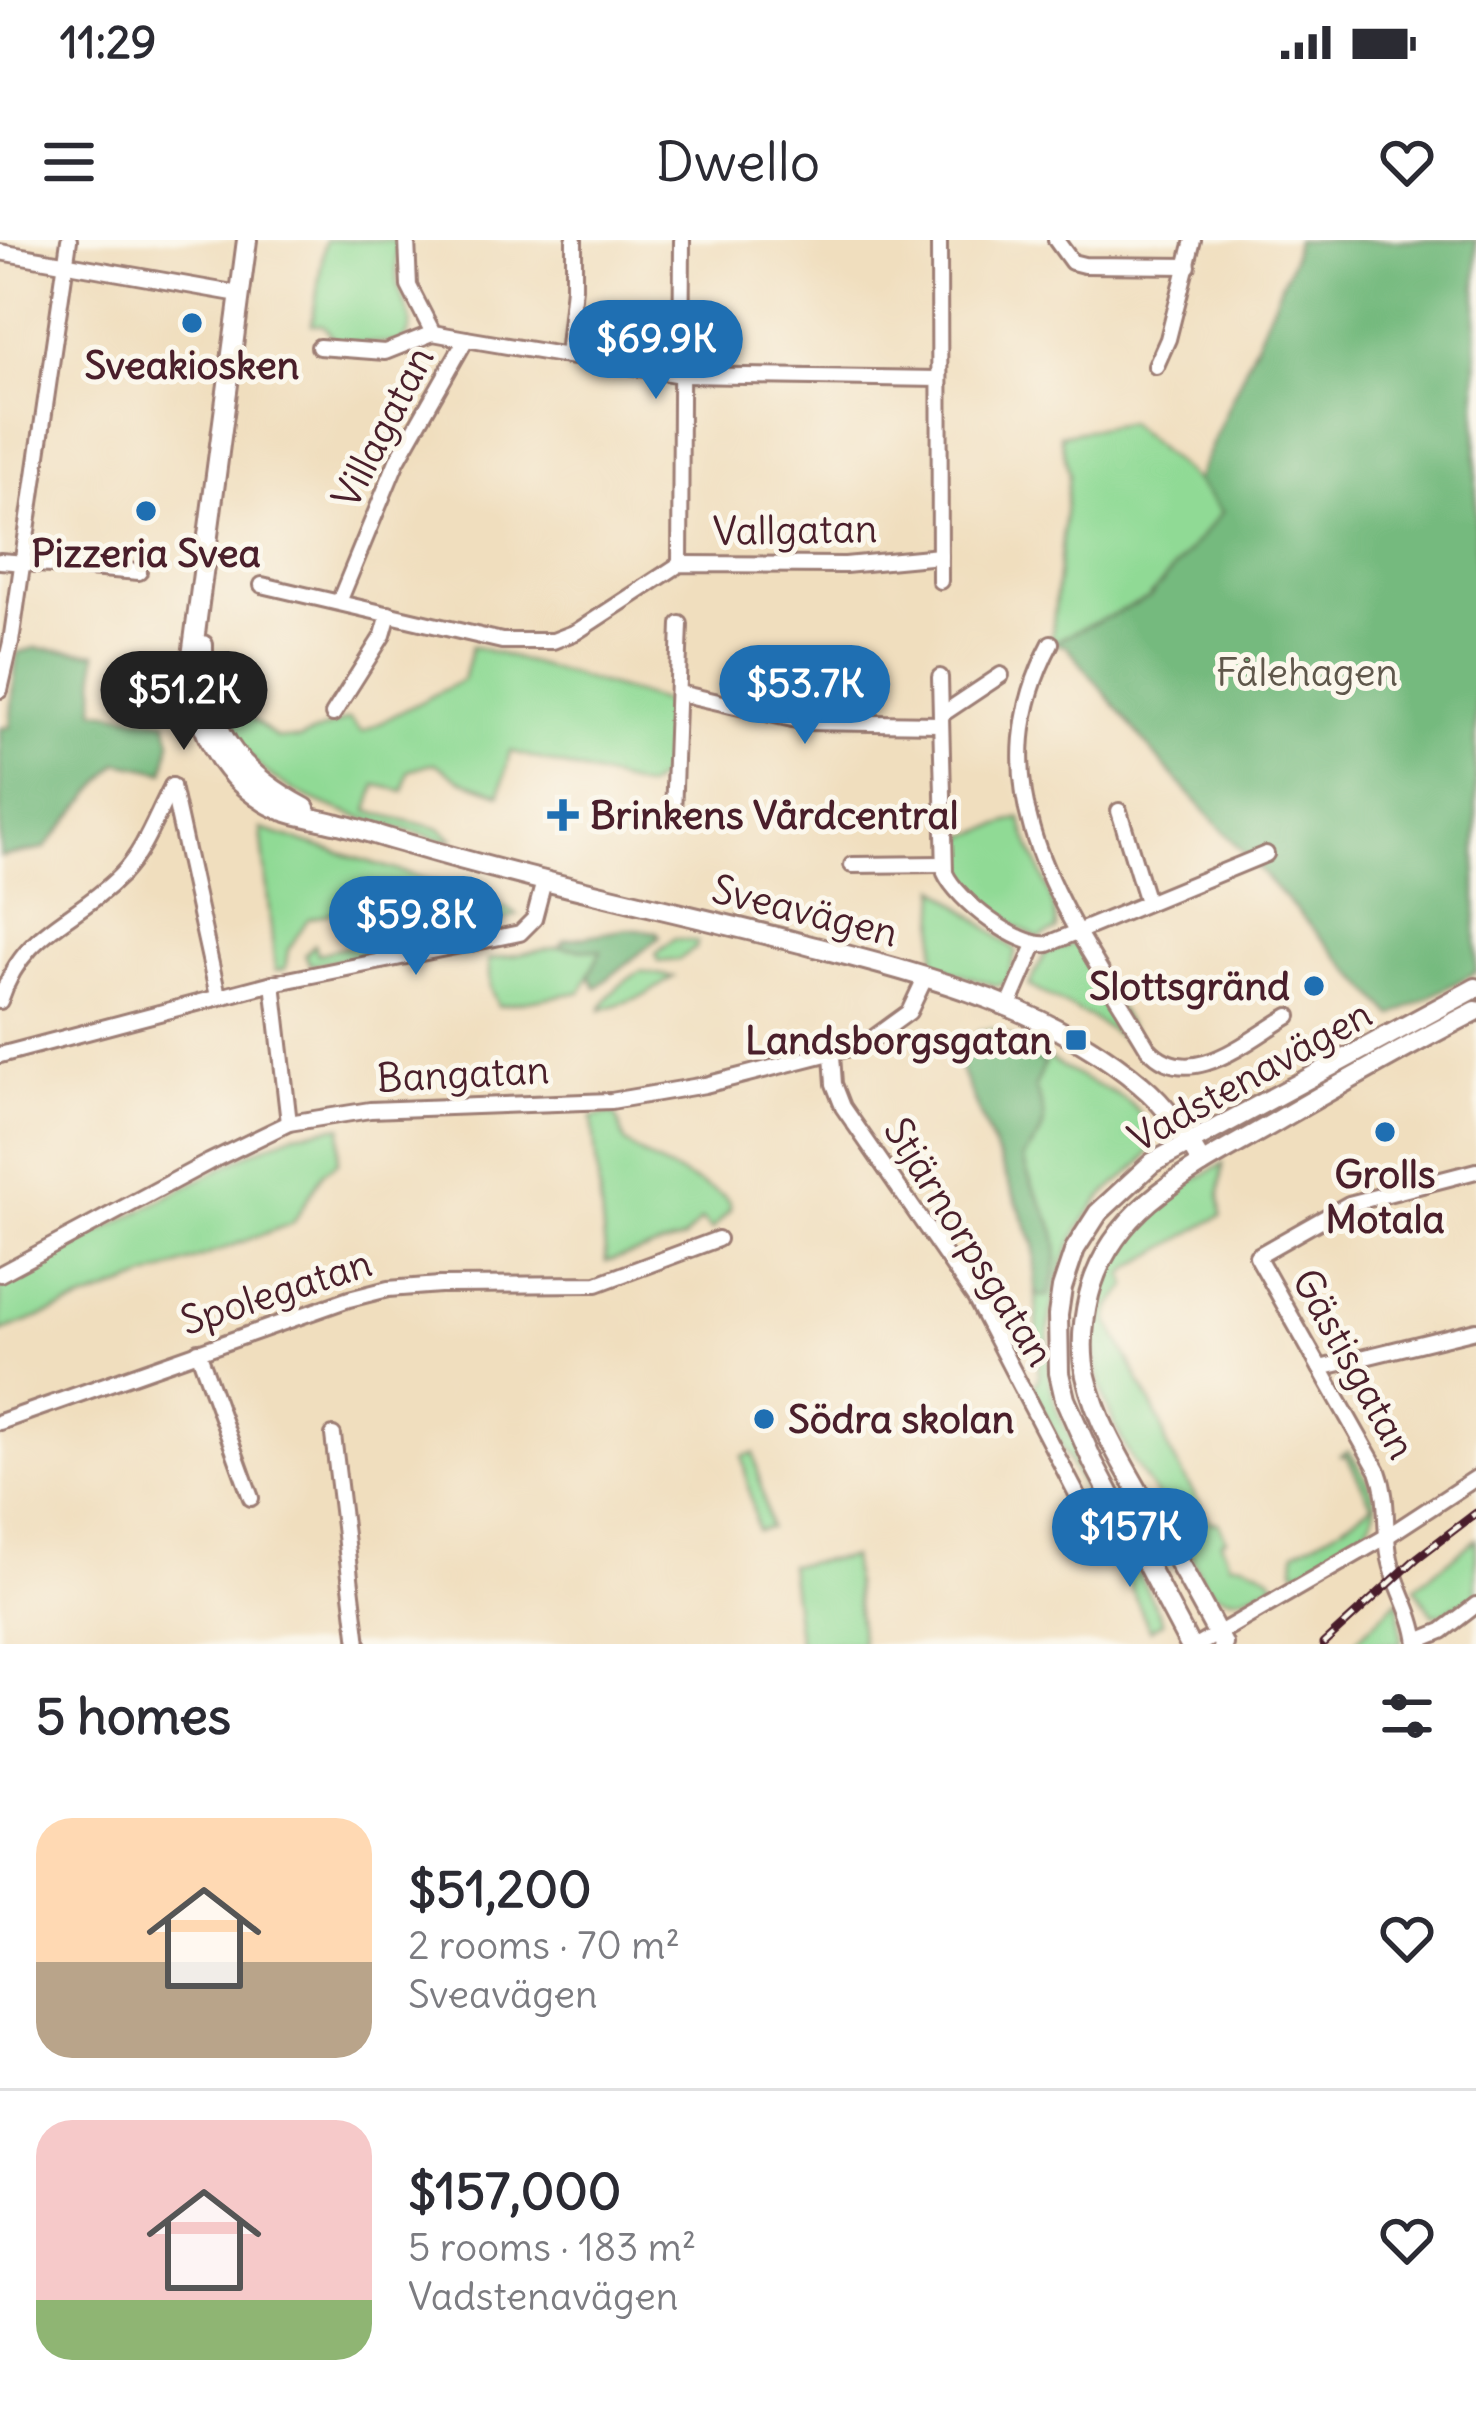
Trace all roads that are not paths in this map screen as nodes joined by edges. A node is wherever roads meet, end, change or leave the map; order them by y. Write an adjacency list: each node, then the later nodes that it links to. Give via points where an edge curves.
1 (68, 240): 10 (street)
2 (247, 240): 12 (main road, Sveavägen)
3 (406, 240): 13 (street, Villagatan, via 409,286)
4 (574, 240): 16 (street)
5 (682, 240): 18 (street)
6 (939, 240): 19 (street)
7 (1056, 240): 11 (street, via 1084,265)
8 (1193, 240): 11 (street)
9 (0, 252): 10 (street)
10 (65, 263): 12 (street); 22 (street)
11 (1188, 266): 17 (street)
12 (239, 294): 42 (main road, Sveavägen, via 202,578 206,692 222,736 255,778 336,823)
13 (433, 333): 14 (street, Villagatan); 15 (street, via 385,352)
14 (466, 339): 16 (street); 27 (street, Villagatan, via 397,461)
15 (319, 347)
16 (567, 356): 18 (street)
17 (1156, 366)
18 (681, 375): 19 (street); 23 (street)
19 (939, 379): 20 (street)
20 (940, 556): 23 (street, Vallgatan, via 844,565); 25 (street)
21 (0, 561): 22 (street)
22 (22, 562): 24 (street); 33 (street)
23 (680, 564): 28 (street, Vallgatan, via 553,641 502,641)
24 (140, 572)
25 (940, 580)
26 (262, 585): 27 (street)
27 (339, 602): 28 (street)
28 (389, 614): 35 (street)
29 (680, 623): 34 (street)
30 (1051, 643): 44 (street, via 1023,709 1019,772 1042,858)
31 (1000, 675): 36 (street)
32 (940, 677): 36 (street)
33 (0, 690)
34 (679, 693): 36 (street, via 805,722); 38 (street)
35 (332, 714)
36 (940, 719): 40 (street)
37 (1119, 811): 43 (street)
38 (673, 815)
39 (1265, 854): 43 (street)
40 (943, 864): 41 (street); 45 (street, via 960,896)
41 (852, 865)
42 (544, 881): 46 (main road, Sveavägen); 47 (street, via 534,919 520,933)
43 (1148, 902): 44 (street)
44 (1078, 930): 45 (street); 53 (street, via 1161,1060 1205,1065)
45 (1035, 945): 51 (street)
46 (926, 976): 51 (main road, Sveavägen); 55 (street, Bangatan, via 909,1012 865,1044)
47 (273, 983): 49 (street); 56 (street)
48 (1476, 988): 57 (main road, Vadstenavägen)
49 (218, 996): 50 (street, via 172,786 126,870 27,948); 54 (street)
50 (0, 1001)
51 (1008, 1008): 57 (main road, Sveavägen, via 1117,1066 1167,1110)
52 (1476, 1011): 58 (main road, Vadstenavägen)
53 (1289, 1016)
54 (0, 1055)
55 (832, 1055): 56 (street, Bangatan, via 643,1097 370,1110); 69 (street, Stjärnorpsgatan, via 844,1108 975,1298)
56 (290, 1124): 61 (street, Bangatan)
57 (1189, 1142): 58 (main road, Sveavägen); 75 (main road, Vadstenavägen, via 1119,1189 1086,1229 1062,1288 1057,1344 1072,1423)
58 (1202, 1164): 72 (main road, Vadstenavägen, via 1137,1210 1104,1253 1082,1352 1113,1447)
59 (1476, 1171): 64 (street, Gästisgatan, via 1349,1204 1257,1256)
60 (718, 1239): 63 (street, Spolegatan, via 597,1284 388,1289)
61 (0, 1274)
62 (1476, 1330): 64 (street)
63 (199, 1351): 65 (street, Spolegatan); 68 (street)
64 (1321, 1368): 70 (street, Gästisgatan, via 1378,1471)
65 (0, 1422)
66 (334, 1435): 74 (street)
67 (1476, 1478): 70 (street)
68 (251, 1498)
69 (1094, 1527)
70 (1389, 1535): 72 (street); 73 (street, Gästisgatan)
71 (1476, 1605): 73 (street)
72 (1213, 1641)
73 (1417, 1643)
74 (358, 1644)
75 (1189, 1644)

